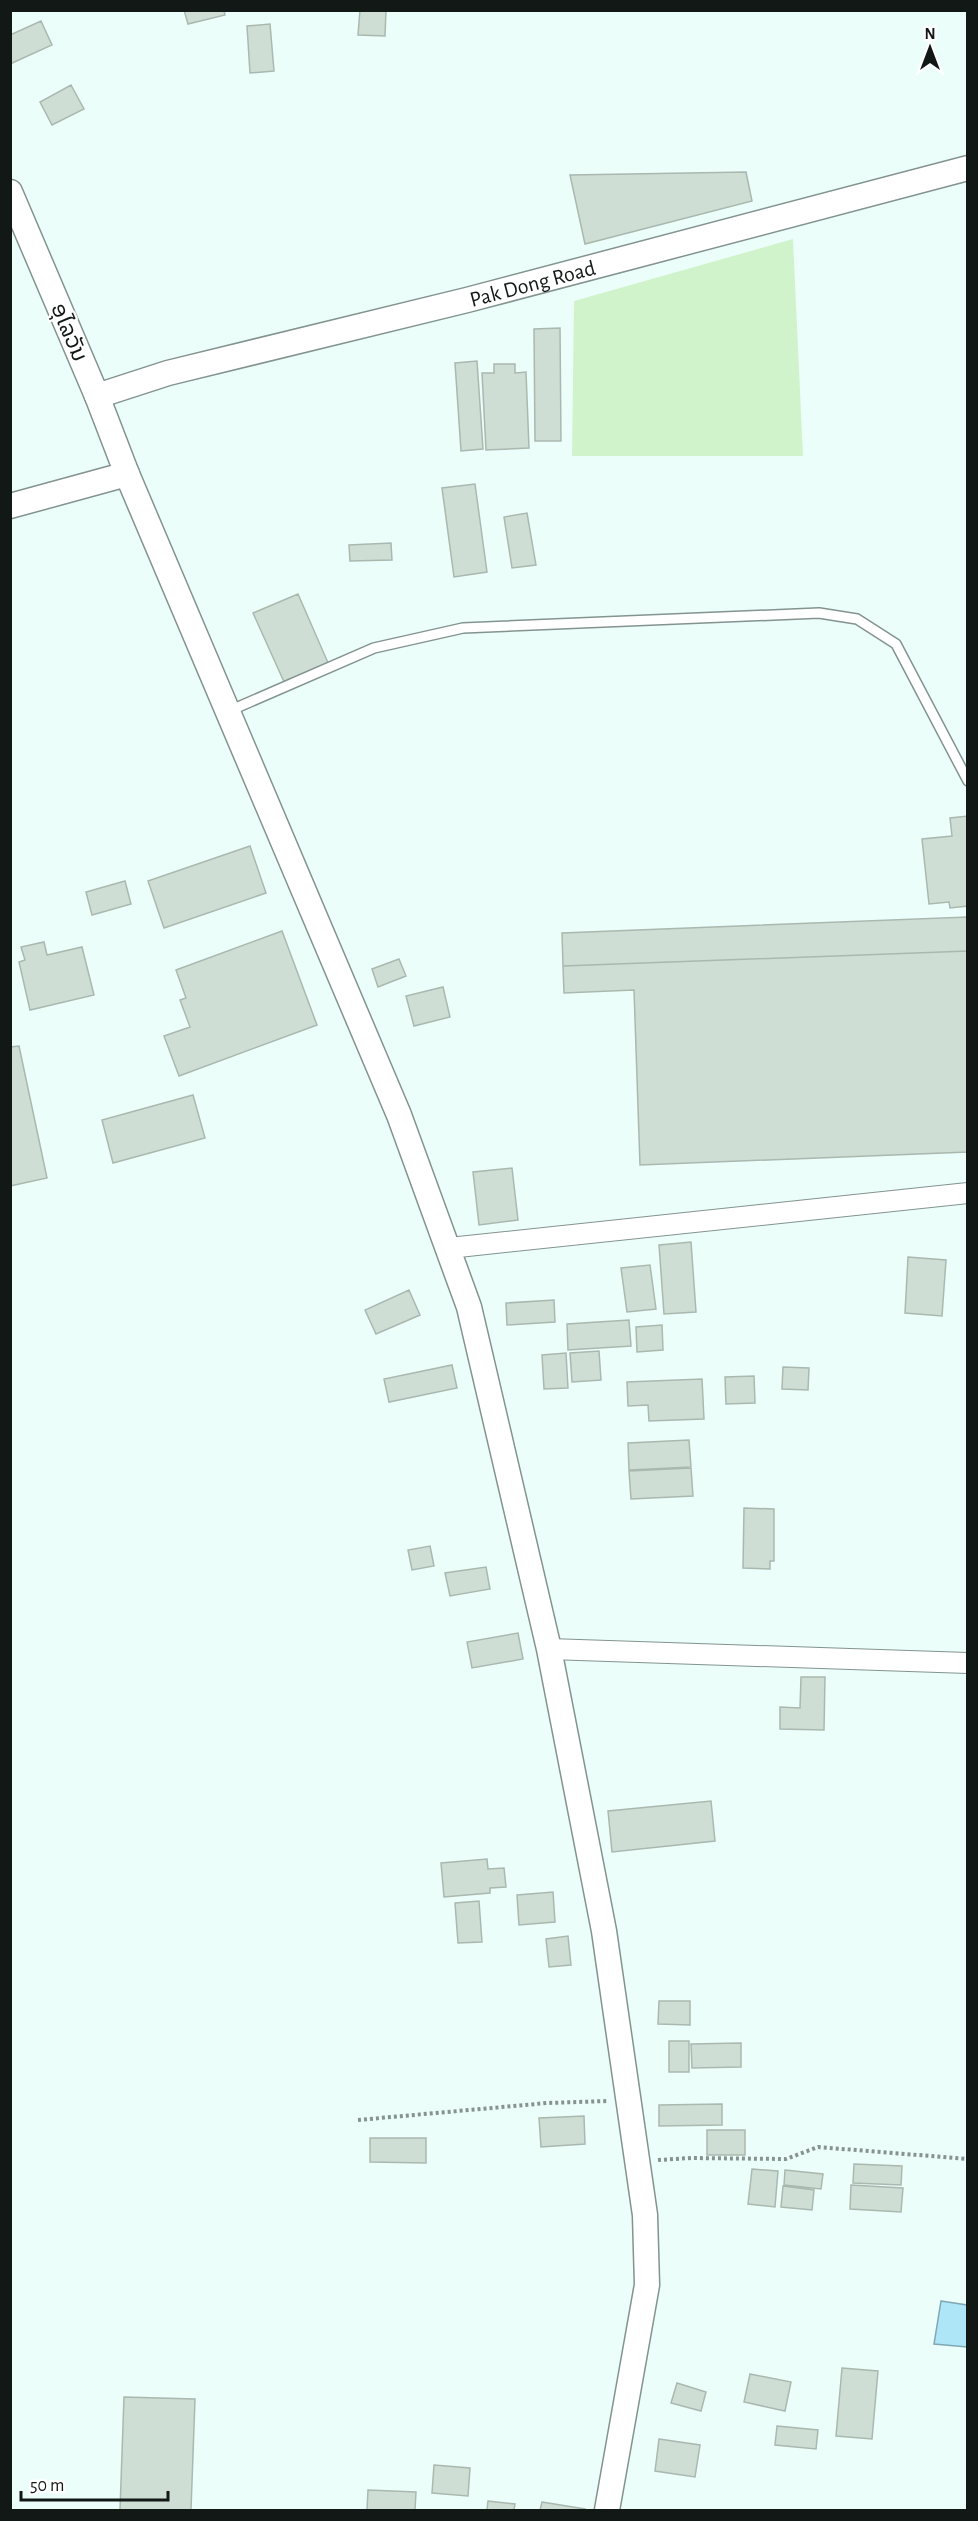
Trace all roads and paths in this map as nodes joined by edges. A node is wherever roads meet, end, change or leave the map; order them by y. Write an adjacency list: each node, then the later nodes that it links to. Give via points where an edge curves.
1 (968, 168): 3 (street, Pak Dong Road, via 168,374)
2 (10, 192): 3 (street, ອຸໄລວັນ)
3 (97, 396): 4 (street, ອຸໄລວັນ)
4 (127, 474): 5 (street); 6 (street, ອຸໄລວັນ)
5 (10, 506)
6 (229, 711): 7 (lane, via 374,648 463,628 819,613 857,619 896,644); 9 (street, ອຸໄລວັນ, via 399,1115)
7 (968, 780)
8 (968, 1193): 9 (street)
9 (449, 1248): 10 (street, ອຸໄລວັນ, via 469,1307)
10 (549, 1648): 11 (street); 12 (street, ອຸໄລວັນ, via 603,1931)
11 (968, 1663)
12 (628, 2100): 13 (path); 15 (street, ອຸໄລວັນ)
13 (358, 2120)
14 (968, 2159): 15 (path, via 818,2147 786,2159)
15 (637, 2162): 16 (street, ອຸໄລວັນ, via 645,2215 647,2285)
16 (607, 2511)

